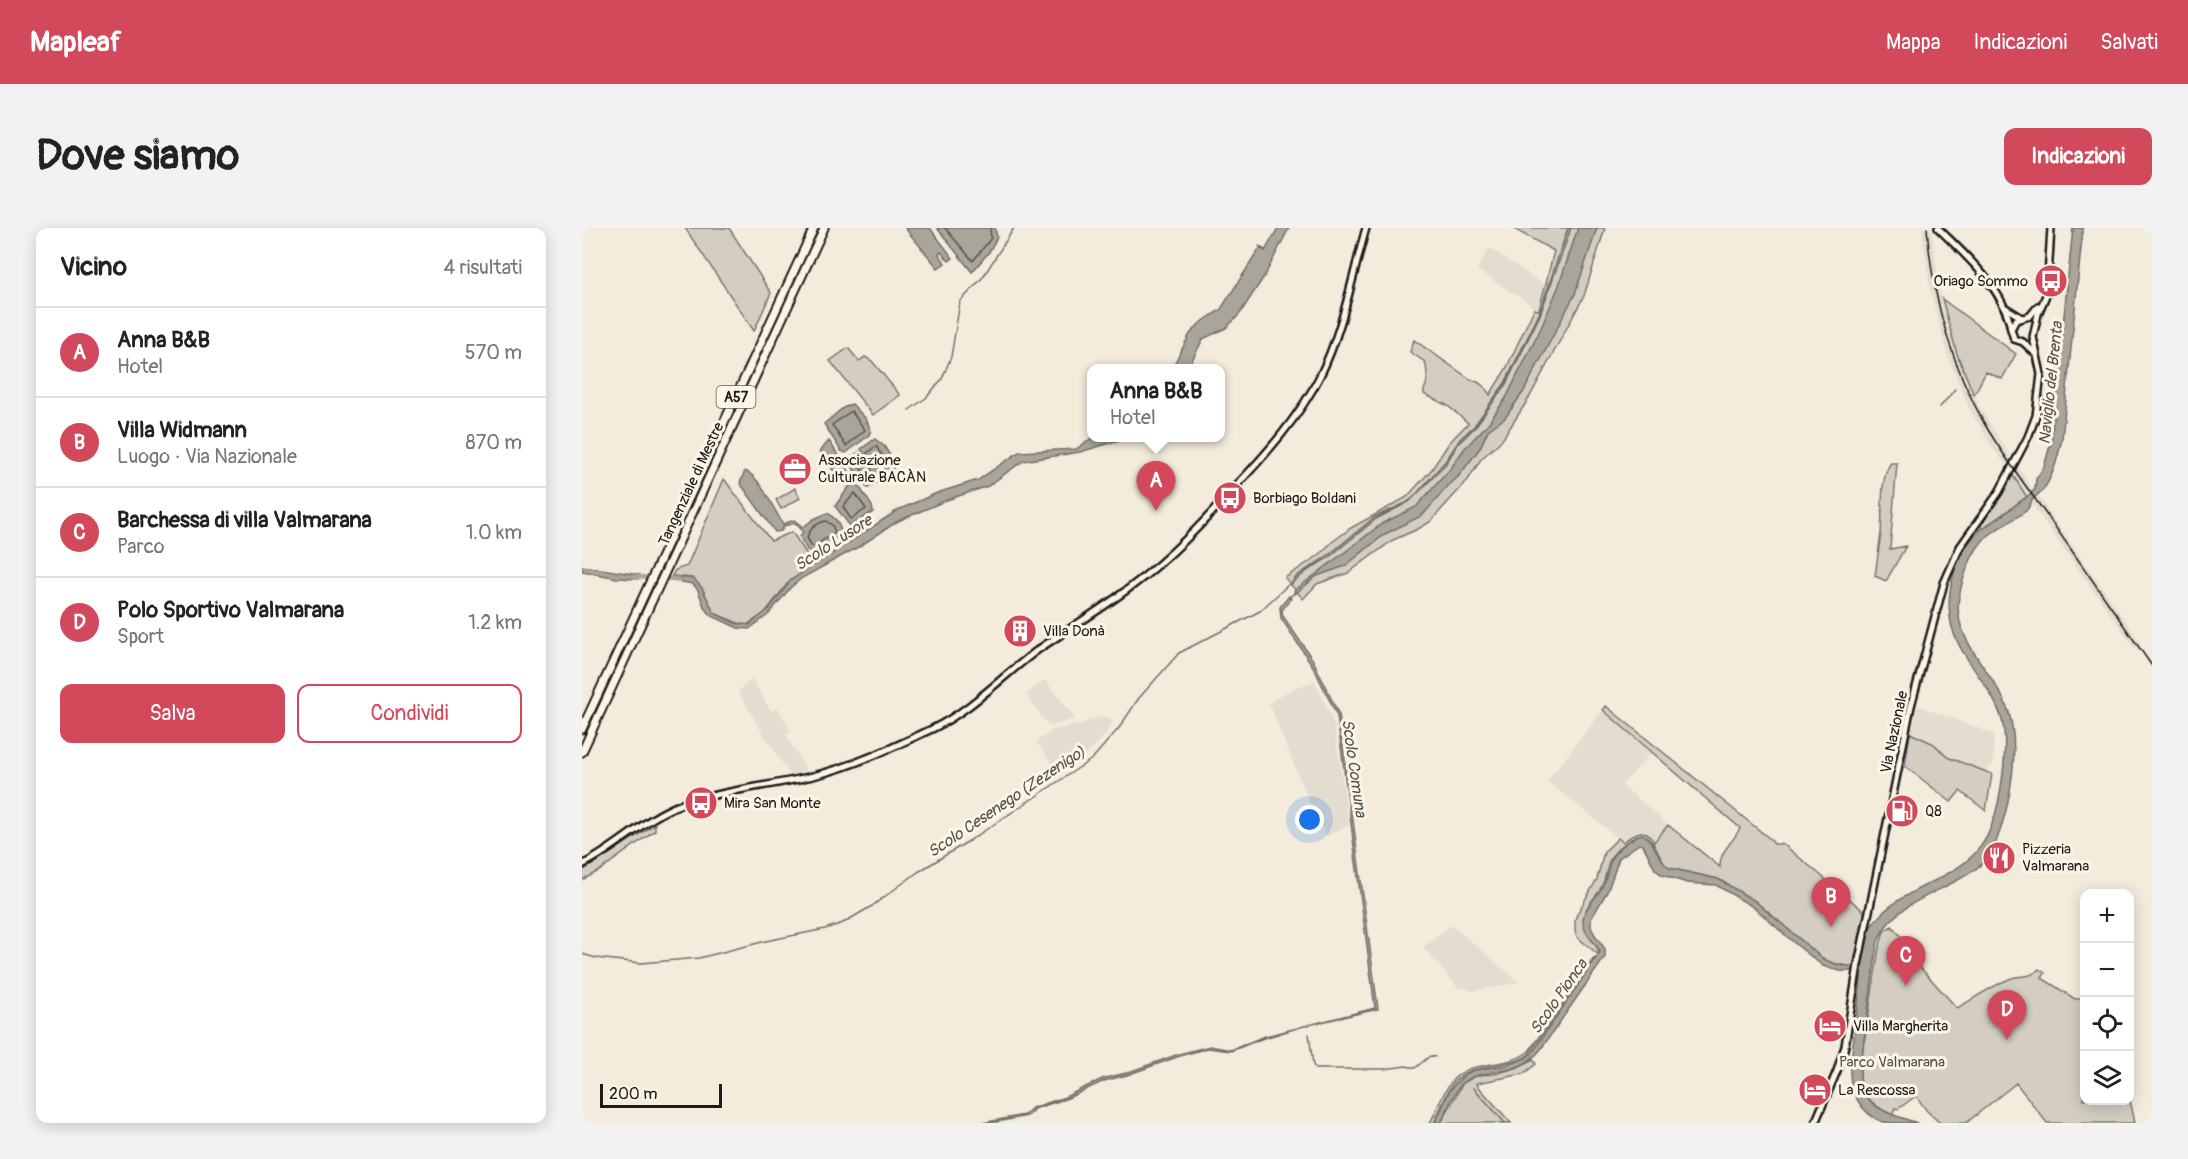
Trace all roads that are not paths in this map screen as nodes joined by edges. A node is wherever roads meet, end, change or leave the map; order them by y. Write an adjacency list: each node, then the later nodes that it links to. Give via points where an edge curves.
1 (814, 228): 14 (highway, Tangenziale di Mestre / A57)
2 (824, 228): 15 (highway, Tangenziale di Mestre / A57)
3 (1366, 228): 16 (main road, via 1335,339 1318,379 1266,454 1191,534 1147,574 1027,658 965,709 933,728 837,769 672,808)
4 (1938, 228): 7 (main road)
5 (2051, 228): 6 (main road)
6 (2047, 279): 8 (main road, via 2038,306); 9 (main road, via 2046,298)
7 (2003, 304): 8 (main road); 10 (main road)
8 (2023, 318): 9 (main road); 10 (main road, via 2014,322)
9 (2034, 325): 11 (main road)
10 (2011, 329): 12 (main road, via 2014,339)
11 (2033, 337): 12 (main road); 13 (main road, Via Nazionale)
12 (2023, 342): 13 (main road)
13 (2037, 355): 17 (main road, Via Nazionale, via 2041,374 2036,416 2028,437 1990,507 1960,547 1944,583 1911,706 1840,1064)
14 (582, 729)
15 (582, 752)
16 (582, 865)
17 (1815, 1123)

